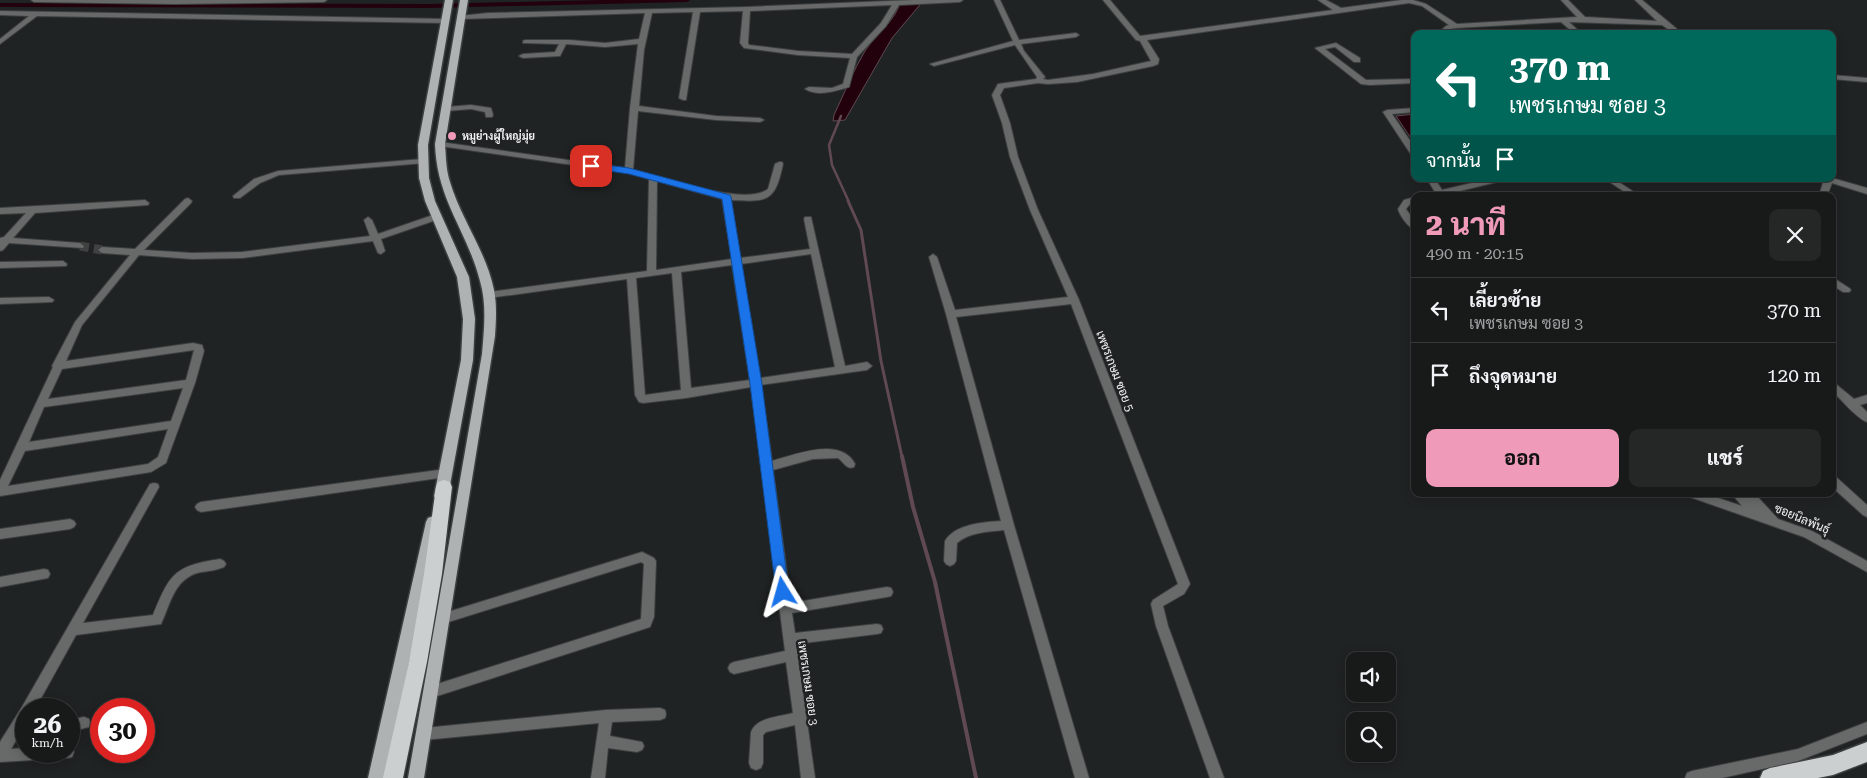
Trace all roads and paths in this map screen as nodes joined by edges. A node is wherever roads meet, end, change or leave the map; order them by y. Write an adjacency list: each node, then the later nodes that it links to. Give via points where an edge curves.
1 (34, 0): 2 (street)
2 (324, 0)
3 (449, 0): 19 (main road)
4 (464, 0): 18 (main road)
5 (960, 0): 11 (street)
6 (996, 0): 33 (street)
7 (1106, 0): 28 (street, via 1138,39)
8 (1321, 0): 14 (street)
9 (1564, 0): 20 (street)
10 (1638, 0): 22 (street)
11 (896, 3): 12 (street); 35 (street, via 886,21)
12 (747, 9): 13 (street); 35 (street, via 746,47)
13 (697, 10): 15 (street); 43 (street)
14 (1339, 10): 23 (street, via 1417,2); 28 (street)
15 (649, 11): 18 (street); 29 (street)
16 (0, 13): 17 (street)
17 (34, 15): 19 (street); 30 (street)
18 (461, 16): 45 (main road)
19 (446, 18): 51 (main road)
20 (1583, 19): 21 (street); 22 (street)
21 (1564, 21): 23 (street); 25 (street)
22 (1664, 23): 26 (street)
23 (1456, 26): 24 (street)
24 (1445, 30)
25 (1574, 30)
26 (1674, 30)
27 (1076, 35): 33 (street)
28 (1142, 38): 40 (street, via 1155,62 1074,78)
29 (642, 41): 32 (street, via 606,45); 44 (street)
30 (0, 42)
31 (525, 42): 32 (street)
32 (564, 42): 34 (street, via 556,54)
33 (1017, 42): 37 (street); 40 (street, via 1039,72 1041,77)
34 (523, 56)
35 (854, 56): 42 (street, via 846,85 833,90)
36 (1357, 60): 41 (street, via 1336,45 1319,48 1364,82)
37 (934, 64)
38 (1836, 77): 39 (street)
39 (1867, 80)
40 (1038, 81): 91 (street, เพชรเกษม ซอย 5, via 1006,84 998,88 996,95 1034,210)
41 (1411, 81)
42 (808, 89)
43 (683, 98)
44 (634, 108): 48 (street); 53 (street)
45 (446, 109): 47 (street, via 475,107 488,110); 49 (main road)
46 (1411, 110): 50 (street, via 1387,112)
47 (489, 115)
48 (760, 120)
49 (440, 144): 53 (street); 89 (main road, via 441,174 446,193 476,254)
50 (1411, 148)
51 (422, 162): 61 (street, via 278,173 257,181); 68 (main road)
52 (779, 164): 62 (street, via 772,190 766,194)
53 (629, 171): 54 (street)
54 (653, 177): 62 (street); 85 (street)
55 (1836, 181): 58 (street)
56 (1486, 182): 59 (street)
57 (1614, 182): 60 (street)
58 (1867, 191)
59 (1448, 192)
60 (1630, 192)
61 (237, 196)
62 (726, 197): 81 (street, เพชรเกษม ซอย 3)
63 (188, 201): 79 (street)
64 (1411, 201): 71 (street, via 1402,209)
65 (145, 202): 66 (street)
66 (34, 210): 67 (street); 73 (street)
67 (0, 211)
68 (436, 216): 72 (street); 109 (main road, via 463,277 469,319 467,360)
69 (808, 219): 78 (street)
70 (368, 220): 72 (street)
71 (1411, 222)
72 (376, 238): 77 (street); 79 (street, via 242,255)
73 (4, 240): 74 (street); 75 (street)
74 (80, 246)
75 (0, 248)
76 (102, 250): 79 (street)
77 (381, 251)
78 (815, 251): 81 (street); 96 (street)
79 (137, 252): 94 (street, via 84,315)
80 (933, 257): 93 (street)
81 (736, 261): 84 (street); 98 (street, เพชรเกษม ซอย 3)
82 (63, 264): 83 (street)
83 (0, 265)
84 (676, 270): 85 (street); 100 (street)
85 (651, 273): 86 (street)
86 (631, 276): 89 (street); 100 (street, via 641,398 647,400)
87 (1836, 283): 88 (street)
88 (1846, 290)
89 (489, 295): 130 (main road, via 488,354)
90 (49, 300): 92 (street)
91 (1074, 300): 93 (street); 158 (street, เพชรเกษม ซอย 5, via 1184,584 1157,604)
92 (0, 301)
93 (951, 314): 121 (street)
94 (58, 366): 97 (street, via 198,347 200,351); 102 (street)
95 (867, 366): 96 (street)
96 (841, 370): 98 (street)
97 (190, 383): 102 (street); 105 (street)
98 (756, 384): 100 (street); 108 (street, เพชรเกษม ซอย 3)
99 (1836, 390): 103 (street)
100 (686, 394)
101 (1867, 399): 103 (street)
102 (40, 404): 106 (street)
103 (1851, 404): 104 (street)
104 (1867, 418)
105 (175, 424): 106 (street); 112 (street, via 162,460 151,468)
106 (21, 447): 112 (street)
107 (850, 464): 108 (street, via 839,454 827,453)
108 (766, 467): 129 (street, เพชรเกษม ซอย 3)
109 (445, 480): 116 (street); 152 (main road); 153 (highway, via 418,662)
110 (1836, 484): 117 (street)
111 (154, 488): 132 (street)
112 (0, 492)
113 (1703, 497): 118 (street, ซอยนิลพันธุ์)
114 (1740, 497): 118 (street)
115 (1751, 497): 119 (street)
116 (201, 507)
117 (1867, 512)
118 (1758, 516): 119 (street, ซอยนิลพันธุ์)
119 (1776, 522): 125 (street, ซอยนิลพันธุ์, via 1808,534)
120 (70, 524): 122 (street)
121 (1008, 525): 123 (street, via 959,534 951,541); 157 (street)
122 (0, 534)
123 (950, 561)
124 (220, 564): 132 (street, via 178,575 157,620)
125 (1867, 567)
126 (44, 574): 127 (street)
127 (0, 582)
128 (888, 592): 129 (street)
129 (785, 609): 133 (street, เพชรเกษม ซอย 3)
130 (442, 619): 136 (main road); 136 (street, via 642,557 650,562 646,623)
131 (877, 629): 133 (street)
132 (74, 630): 137 (street)
133 (789, 639): 134 (street, เพชรเกษม ซอย 3)
134 (791, 655): 135 (street); 140 (street, เพชรเกษม ซอย 3)
135 (734, 668)
136 (431, 692): 144 (main road)
137 (34, 698)
138 (660, 714): 139 (street)
139 (606, 716): 144 (street); 146 (street)
140 (800, 718): 151 (street, via 762,727 757,732); 156 (street, เพชรเกษม ซอย 3)
141 (84, 723): 142 (street)
142 (80, 724)
143 (1867, 728): 159 (street, via 1798,755)
144 (424, 734): 154 (main road)
145 (15, 738): 150 (street)
146 (602, 741): 147 (street); 155 (street)
147 (637, 746)
148 (1867, 752): 160 (highway, via 1833,765)
149 (15, 754): 150 (street)
150 (0, 755)
151 (756, 763)
152 (376, 778)
153 (393, 778)
154 (416, 778)
155 (598, 778)
156 (808, 778)
157 (1082, 778)
158 (1217, 778)
159 (1692, 778)
160 (1770, 778)

